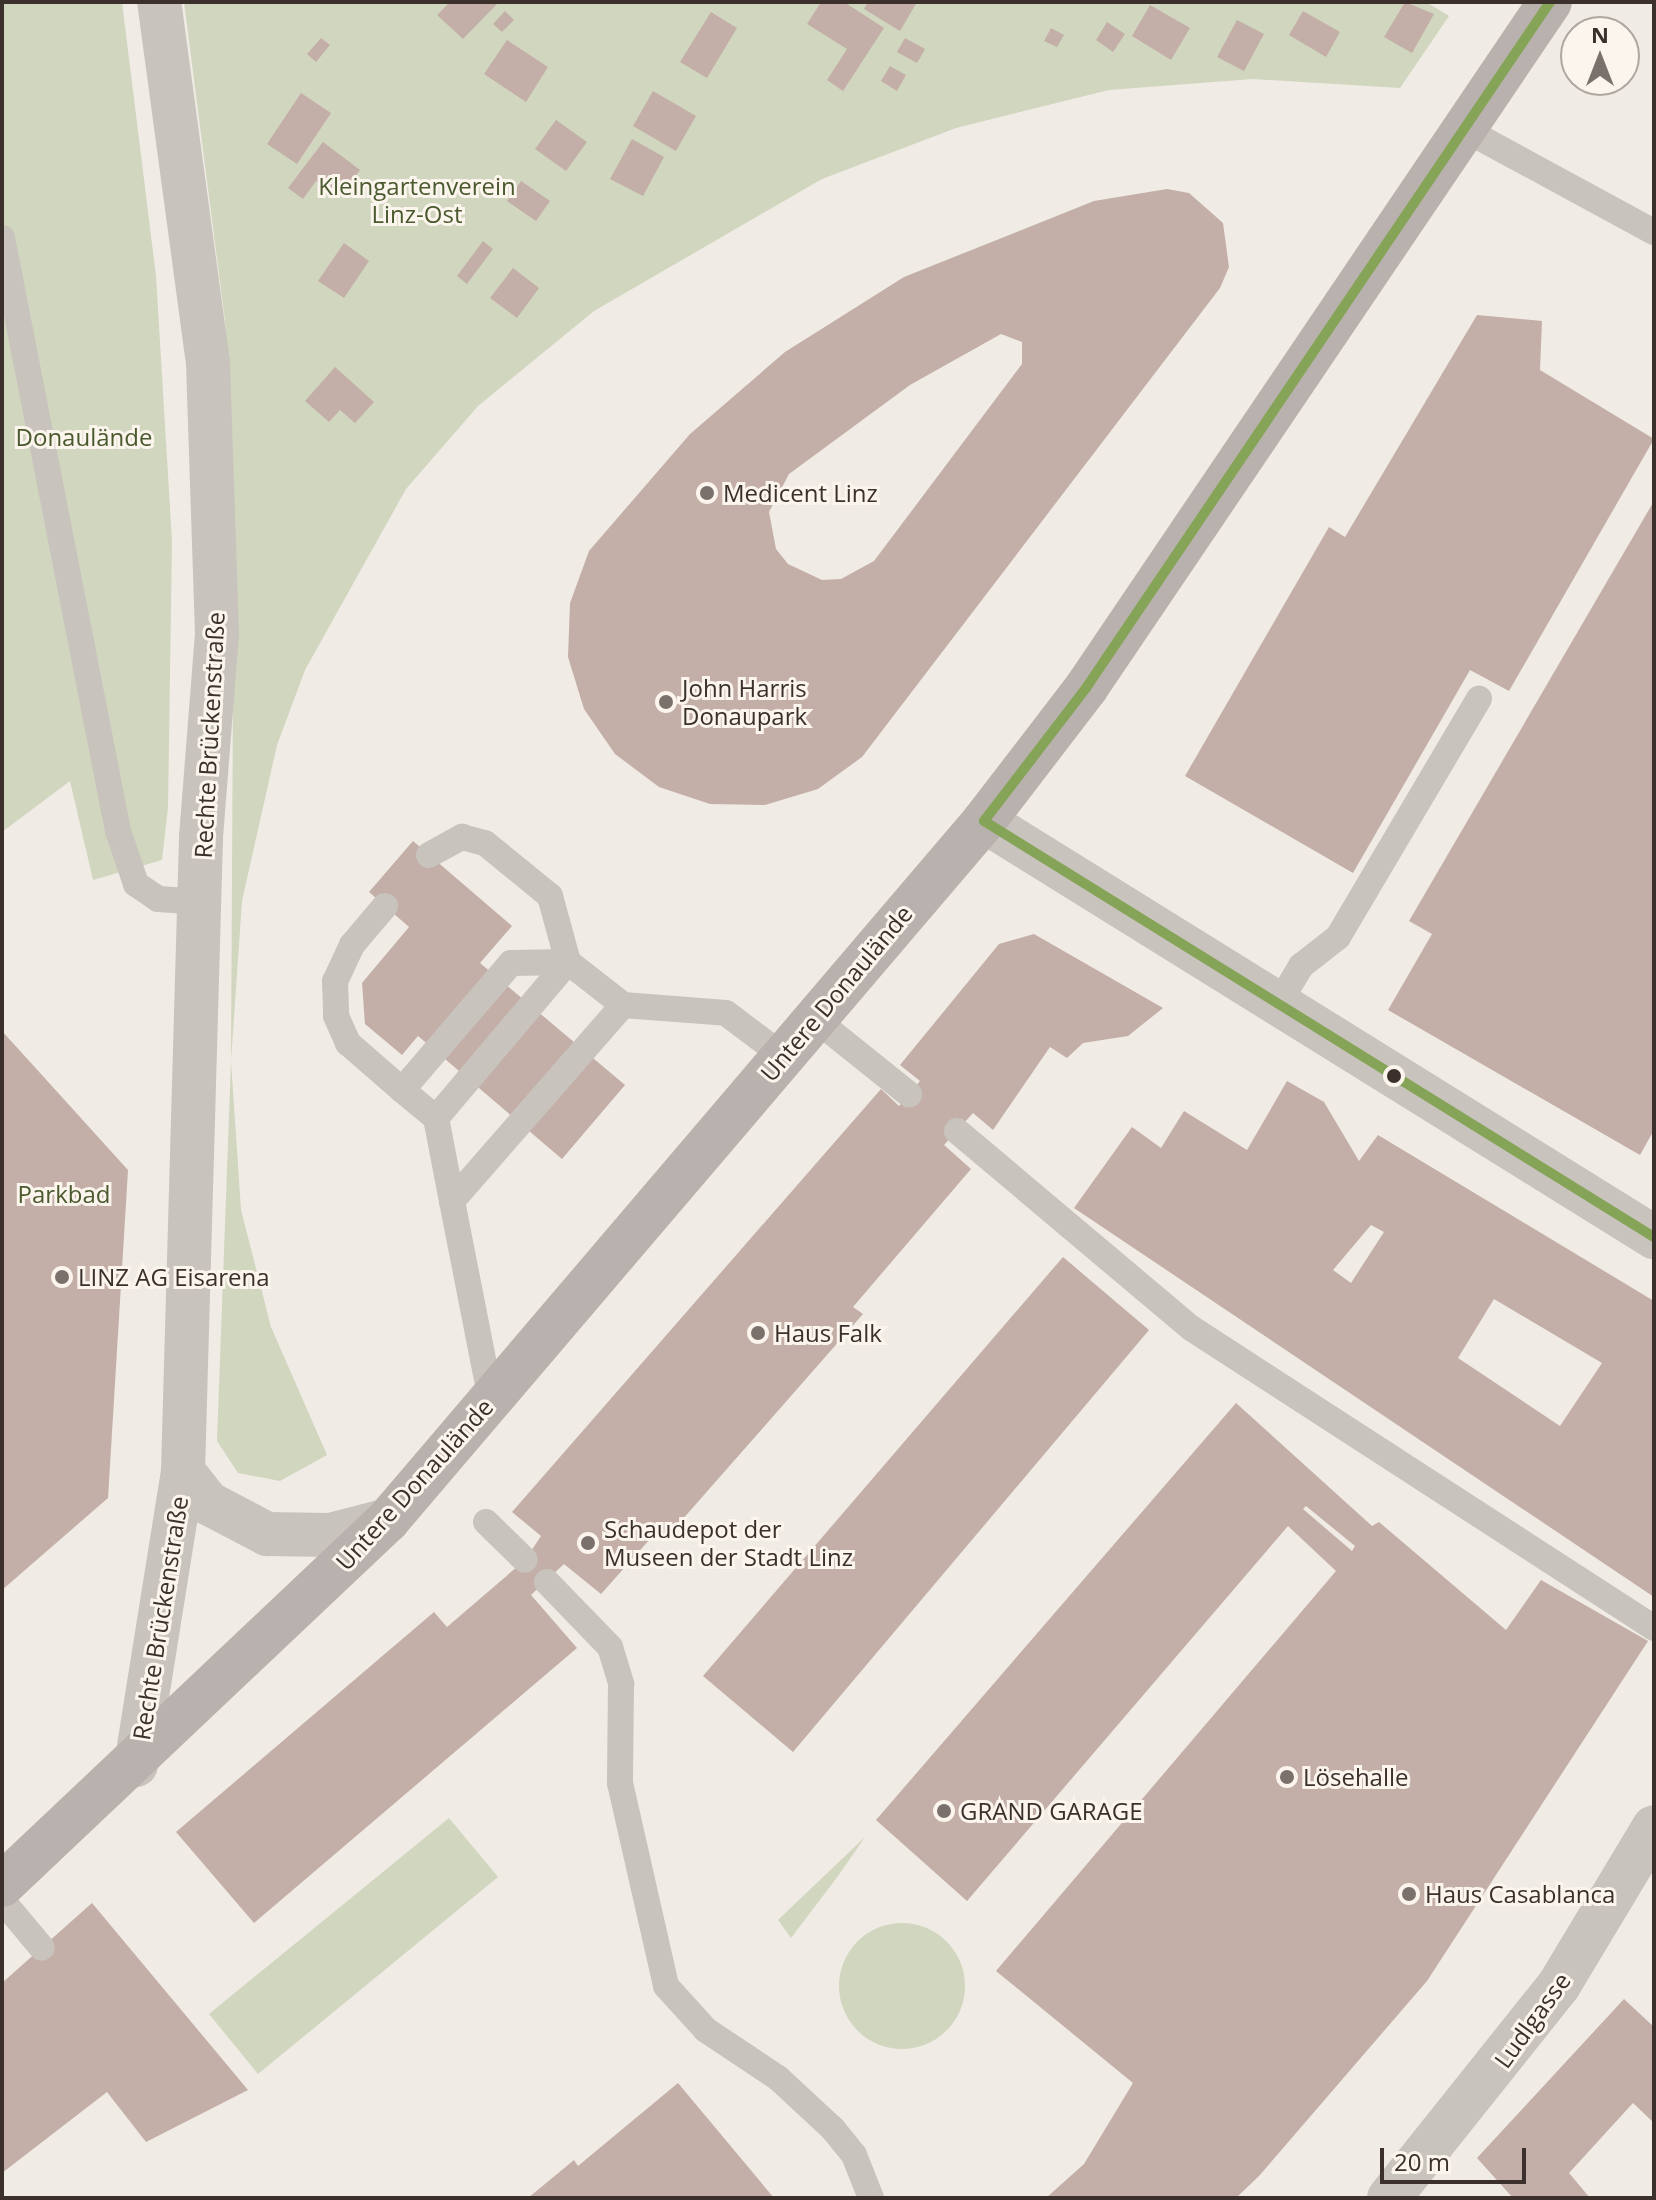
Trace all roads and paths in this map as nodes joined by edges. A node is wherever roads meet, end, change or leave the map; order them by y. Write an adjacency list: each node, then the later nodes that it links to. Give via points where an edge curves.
1 (159, 2): 9 (street, Rechte Brückenstraße, via 208,363 217,634)
2 (1550, 2): 3 (main road, Untere Donaulände)
3 (1464, 129): 4 (lane); 7 (main road, Untere Donaulände, via 1086,688)
4 (1654, 232)
5 (2, 238): 9 (lane, via 118,831 136,884 158,899)
6 (1479, 699): 13 (lane, via 1338,937 1301,966)
7 (984, 821): 13 (street); 14 (main road, Untere Donaulände)
8 (429, 855): 11 (lane, via 462,837 485,843 550,896)
9 (203, 902): 23 (street, Rechte Brückenstraße)
10 (385, 906): 16 (lane, via 352,945 335,981 336,1016 348,1043)
11 (568, 962): 12 (lane); 16 (lane, via 511,963); 18 (lane)
12 (623, 1005): 15 (lane, via 726,1013); 20 (lane)
13 (1277, 1006): 21 (street)
14 (814, 1018): 15 (main road, Untere Donaulände); 17 (lane)
15 (783, 1056): 22 (main road, Untere Donaulände)
16 (402, 1090): 18 (lane)
17 (909, 1094)
18 (436, 1118): 20 (lane)
19 (961, 1134): 28 (lane, via 1191,1328)
20 (452, 1201): 22 (lane)
21 (1654, 1237)
22 (491, 1400): 24 (main road, Untere Donaulände)
23 (183, 1471): 24 (street, Rechte Brückenstraße, via 208,1503 267,1534 330,1535); 29 (street, Rechte Brückenstraße)
24 (388, 1520): 29 (main road, Untere Donaulände)
25 (486, 1522): 26 (lane)
26 (525, 1560)
27 (547, 1582): 36 (lane, via 610,1647 621,1684 620,1783 666,1986 706,2030 778,2078 833,2129 854,2155)
28 (1654, 1628)
29 (136, 1765): 30 (main road, Untere Donaulände)
30 (90, 1806): 32 (lane, via 66,1814); 33 (main road, Untere Donaulände)
31 (1654, 1827): 37 (street, Ludlgasse, via 1559,1985)
32 (2, 1871)
33 (2, 1885)
34 (2, 1900): 35 (lane)
35 (42, 1948)
36 (871, 2198)
37 (1389, 2198)

